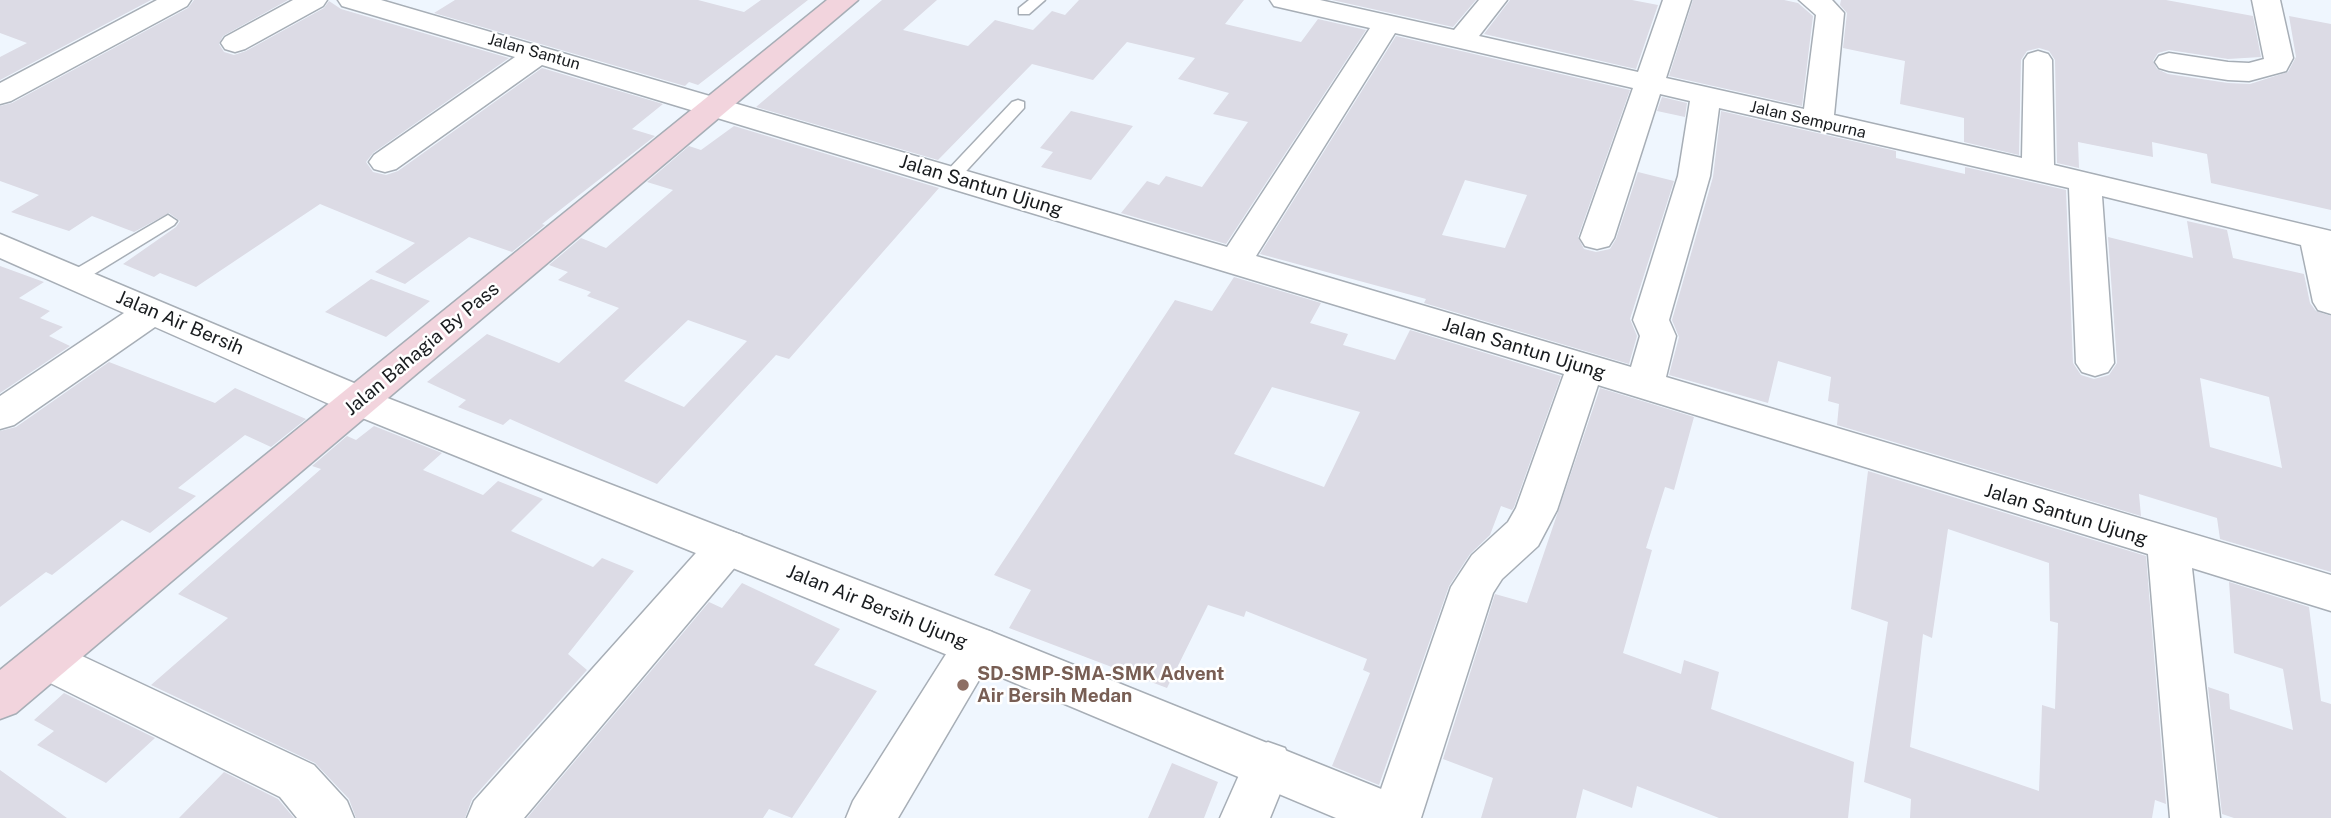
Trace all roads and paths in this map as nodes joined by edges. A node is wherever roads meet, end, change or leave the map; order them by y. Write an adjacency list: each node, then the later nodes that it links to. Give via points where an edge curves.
1 (177, 0): 19 (street)
2 (313, 0): 14 (street)
3 (352, 0): 15 (street, Jalan Santun)
4 (844, 0): 22 (main road, Jalan Bahagia By Pass)
5 (1038, 0): 11 (lane)
6 (1284, 0): 12 (street, Jalan Sempurna)
7 (1493, 0): 13 (street)
8 (1677, 0): 18 (street)
9 (1812, 0): 23 (street, via 1830,13)
10 (2266, 0): 17 (street, via 2279,58 2276,65 2249,72)
11 (1024, 11)
12 (1388, 22): 13 (street, Jalan Sempurna); 32 (street)
13 (1462, 39): 18 (street, Jalan Sempurna)
14 (236, 43)
15 (539, 54): 22 (street, Jalan Santun); 24 (street)
16 (2038, 60): 25 (street)
17 (2169, 62)
18 (1648, 84): 20 (street, Jalan Sempurna); 29 (street)
19 (0, 94)
20 (1706, 97): 23 (street, Jalan Sempurna); 38 (street, via 1694,176 1651,320 1658,336)
21 (1018, 105): 26 (lane)
22 (716, 106): 26 (street, Jalan Santun Ujung); 39 (main road, Jalan Bahagia By Pass)
23 (1818, 123): 25 (street, Jalan Sempurna)
24 (385, 162)
25 (2038, 172): 27 (street, Jalan Sempurna)
26 (951, 177): 32 (street, Jalan Santun Ujung)
27 (2085, 183): 30 (street, Jalan Sempurna); 36 (street)
28 (168, 220): 33 (lane)
29 (1597, 238)
30 (2324, 240): 34 (street)
31 (8, 258): 33 (street, Jalan Air Bersih)
32 (1235, 261): 37 (street, Jalan Santun Ujung)
33 (74, 278): 35 (street, Jalan Air Bersih)
34 (2331, 302)
35 (152, 311): 39 (street, Jalan Air Bersih); 40 (street)
36 (2095, 363)
37 (1585, 369): 38 (street, Jalan Santun Ujung); 52 (street, via 1536,510 1523,534 1473,587)
38 (1645, 385): 41 (street, Jalan Santun Ujung)
39 (359, 401): 42 (street, Jalan Air Bersih Ujung); 45 (main road, Jalan Bahagia By Pass)
40 (0, 415)
41 (2168, 546): 43 (street, Jalan Santun Ujung); 53 (street)
42 (727, 547): 44 (street, Jalan Air Bersih Ujung); 49 (street)
43 (2331, 593)
44 (976, 646): 47 (street, Jalan Air Bersih Ujung); 50 (street)
45 (48, 660): 46 (main road, Jalan Bahagia By Pass); 48 (street, via 297,781)
46 (0, 698)
47 (1268, 765): 51 (street); 52 (street, Jalan Air Bersih Ujung)
48 (329, 818)
49 (492, 818)
50 (871, 818)
51 (1245, 818)
52 (1394, 818)
53 (2195, 818)

